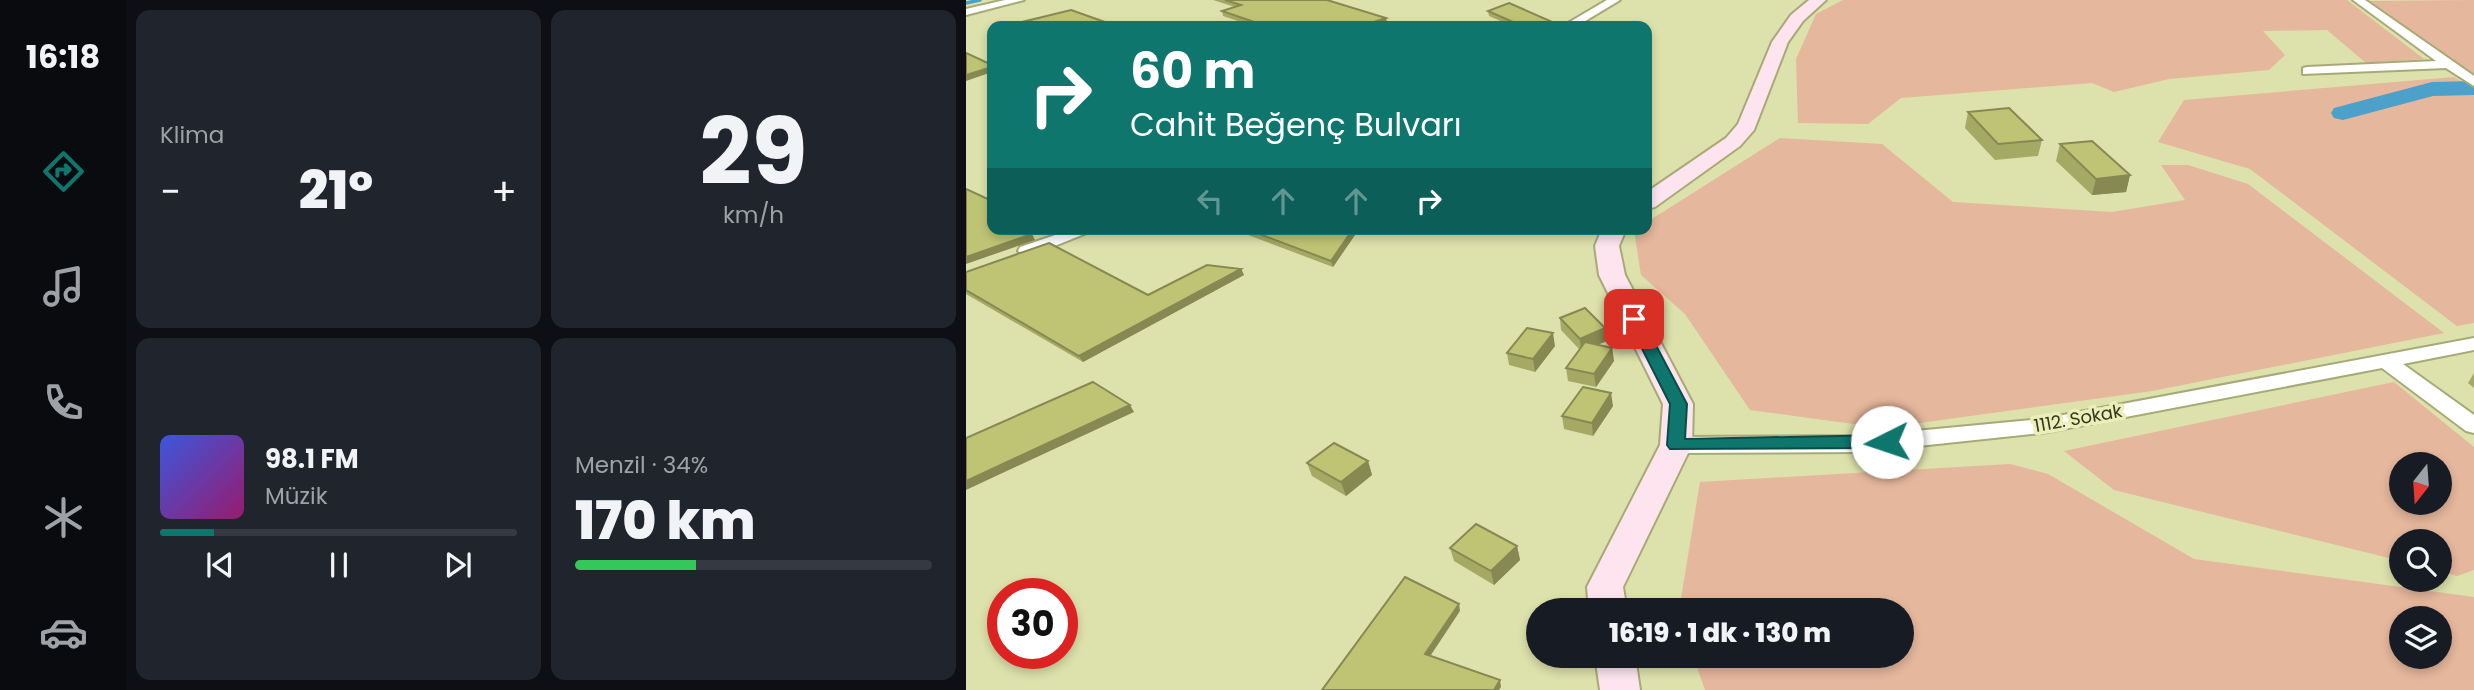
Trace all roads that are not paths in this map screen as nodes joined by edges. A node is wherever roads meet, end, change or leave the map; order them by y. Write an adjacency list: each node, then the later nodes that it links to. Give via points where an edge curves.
1 (1019, 0): 5 (street)
2 (1615, 0): 6 (street)
3 (1818, 0): 10 (main road, via 1780,42 1747,126 1733,142)
4 (2358, 0): 7 (street)
5 (966, 12)
6 (1578, 21)
7 (2445, 64): 8 (street); 9 (street)
8 (2307, 71)
9 (2472, 80)
10 (1652, 199)
11 (1073, 235): 13 (street)
12 (1609, 235): 17 (main road, via 1606,255 1612,275 1678,404)
13 (1015, 256)
14 (2474, 344): 15 (street, 1112. Sokak)
15 (2386, 361): 16 (street); 17 (street, 1112. Sokak, via 2042,426 1862,444)
16 (2474, 426)
17 (1676, 445): 18 (main road, via 1605,587)
18 (1606, 598)
19 (1617, 668): 20 (main road)
20 (1620, 690)

